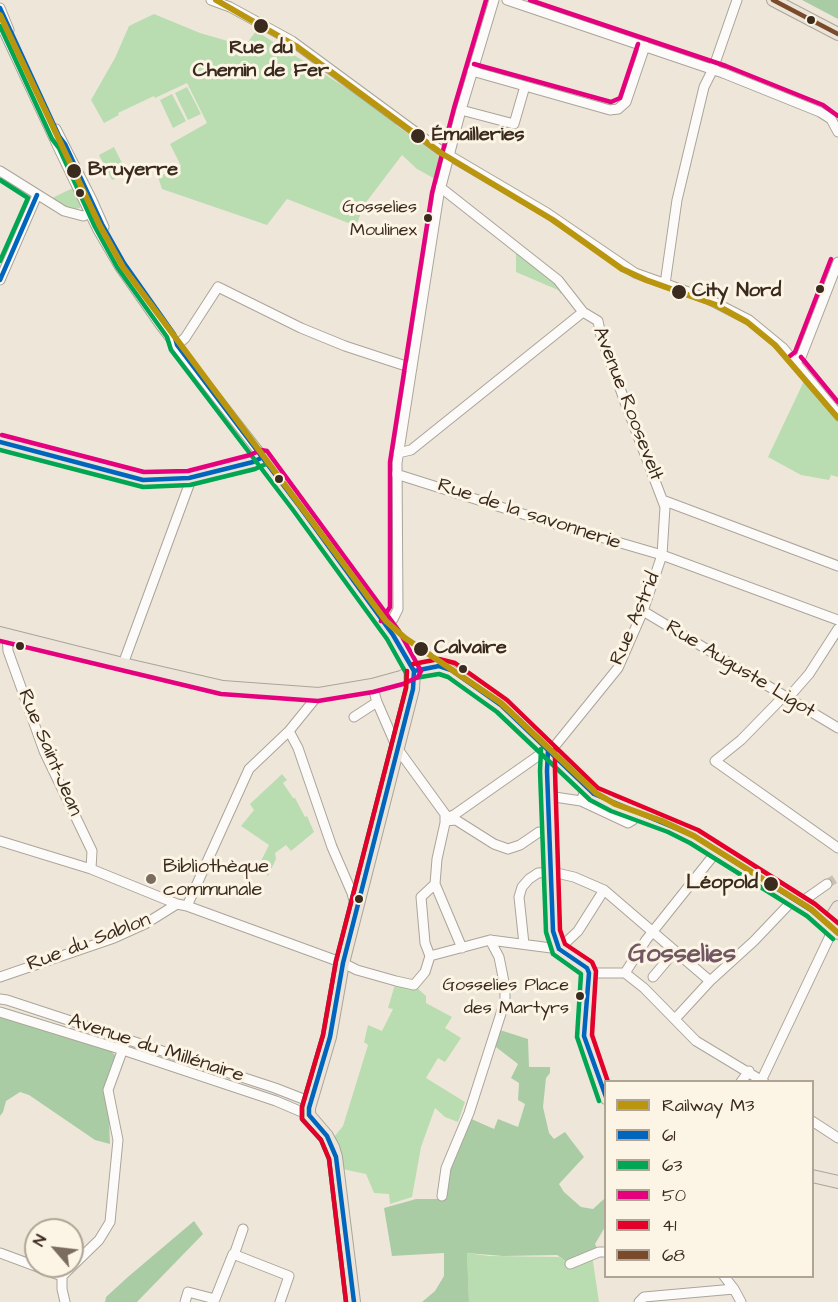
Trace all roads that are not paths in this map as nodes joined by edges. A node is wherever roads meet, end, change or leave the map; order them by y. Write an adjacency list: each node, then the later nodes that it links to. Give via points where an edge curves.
1 (211, 0): 15 (street, via 292,41)
2 (494, 0): 11 (street)
3 (507, 0): 9 (street)
4 (737, 0): 10 (street)
5 (773, 0): 8 (main road)
6 (0, 8): 19 (street)
7 (0, 23): 19 (street)
8 (838, 34)
9 (645, 46): 10 (street); 12 (street, via 626,102 618,109)
10 (713, 69): 14 (street, via 820,112 831,119); 22 (street, via 704,87 680,187)
11 (472, 71): 12 (street); 13 (street)
12 (525, 86): 13 (street, via 514,124)
13 (460, 110): 15 (street)
14 (838, 132)
15 (449, 156): 17 (street); 22 (street, via 547,213 634,273)
16 (0, 171): 18 (street)
17 (440, 187): 23 (street, Avenue Roosevelt, via 564,286); 26 (street)
18 (37, 195): 19 (street, via 70,214 83,216); 21 (street)
19 (94, 212): 24 (street, via 128,281)
20 (838, 262): 25 (street, via 801,357)
21 (0, 280)
22 (665, 284): 25 (street, via 738,314 775,341)
23 (583, 312): 29 (street, via 411,450); 33 (street, Avenue Roosevelt, via 598,321)
24 (177, 345): 26 (street, via 218,288 301,328); 30 (street)
25 (795, 362): 27 (street)
26 (412, 368): 29 (street)
27 (838, 414)
28 (0, 442): 32 (main road, via 143,480)
29 (398, 453): 31 (street)
30 (263, 457): 32 (main road); 38 (main road)
31 (396, 474): 34 (street, Rue de la savonnerie); 38 (street, via 398,609 393,619)
32 (189, 478): 41 (street)
33 (665, 501): 34 (street, Rue Astrid); 35 (street)
34 (662, 555): 36 (street, Rue Astrid); 37 (street, Rue de la savonnerie)
35 (838, 566)
36 (643, 611): 45 (street, Rue Auguste Ligot); 51 (street, Rue Astrid, via 618,668 556,746)
37 (838, 620)
38 (382, 621): 42 (main road)
39 (838, 629): 45 (street, via 808,674)
40 (4, 634): 41 (main road); 61 (street, Rue Saint-Jean, via 44,751 92,851)
41 (123, 664): 44 (main road, via 223,687)
42 (414, 671): 43 (main road); 50 (main road); 51 (main road, via 443,667 496,701)
43 (372, 685): 44 (main road); 46 (street)
44 (319, 694): 49 (street)
45 (786, 697): 48 (street, Rue Auguste Ligot); 59 (street, via 715,761)
46 (377, 702): 47 (street); 50 (street)
47 (354, 717)
48 (838, 728)
49 (289, 732): 66 (street, via 332,847); 68 (street, via 249,769)
50 (398, 748): 56 (street); 66 (main road)
51 (548, 749): 52 (main road); 53 (main road); 56 (street, Rue Astrid)
52 (586, 788): 54 (street); 55 (main road)
53 (548, 796): 54 (street); 57 (main road)
54 (581, 801): 55 (street, via 633,825)
55 (637, 812): 60 (main road, via 680,828)
56 (450, 818): 57 (street, via 502,848 520,845 540,832); 63 (street, via 437,859)
57 (549, 835): 62 (main road)
58 (0, 841): 61 (street)
59 (838, 848)
60 (717, 851): 67 (main road); 71 (street)
61 (91, 869): 68 (street)
62 (552, 872): 65 (street); 73 (street, via 538,873 522,887 519,897); 75 (main road, via 551,919)
63 (435, 884): 74 (street); 77 (street, via 421,897 425,944)
64 (827, 884): 67 (street)
65 (604, 890): 71 (street); 75 (street, via 579,931)
66 (356, 893): 78 (main road, via 356,910)
67 (797, 901): 70 (main road); 83 (street)
68 (182, 905): 78 (street); 81 (street, Rue du Sablon, via 114,938)
69 (838, 907): 70 (main road, via 833,915)
70 (835, 930): 90 (street)
71 (653, 931): 76 (street); 79 (street)
72 (490, 940): 73 (street); 74 (street); 100 (street, via 499,957 505,1001 469,1113 446,1168)
73 (524, 944): 75 (street)
74 (462, 948): 77 (street)
75 (559, 949): 80 (main road, via 587,968)
76 (674, 952): 82 (street); 83 (street)
77 (430, 956): 78 (street, via 425,972 414,985)
78 (343, 963): 94 (main road, via 330,1037)
79 (625, 973): 80 (street); 86 (street)
80 (589, 974): 93 (main road, via 584,1036)
81 (0, 977)
82 (653, 977)
83 (710, 981): 86 (street)
84 (0, 999): 87 (street, Avenue du Millénaire)
85 (0, 1011): 87 (street, Avenue du Millénaire)
86 (675, 1019): 88 (street, via 696,1041)
87 (125, 1045): 91 (street, Avenue du Millénaire); 92 (street, Avenue du Millénaire); 104 (street, via 108,1090 118,1140 110,1222)
88 (749, 1071): 89 (street); 90 (street)
89 (742, 1080)
90 (763, 1080)
91 (253, 1081): 92 (street); 94 (street, Avenue du Millénaire)
92 (250, 1092): 95 (street, Avenue du Millénaire)
93 (604, 1092)
94 (310, 1102): 95 (main road)
95 (309, 1115): 114 (main road, via 333,1147)
96 (814, 1122): 97 (street)
97 (838, 1138)
98 (814, 1176): 99 (main road)
99 (838, 1182)
100 (442, 1196)
101 (243, 1229): 105 (street)
102 (603, 1252): 107 (street)
103 (0, 1253): 106 (street)
104 (84, 1255)
105 (234, 1255): 112 (street, via 215,1299 188,1292); 113 (street, via 289,1276)
106 (24, 1262)
107 (570, 1264)
108 (62, 1278): 111 (street)
109 (726, 1278): 110 (street)
110 (734, 1288): 115 (street, via 644,1297); 116 (street)
111 (65, 1302)
112 (185, 1302)
113 (280, 1302)
114 (354, 1302)
115 (639, 1302)
116 (741, 1302)

